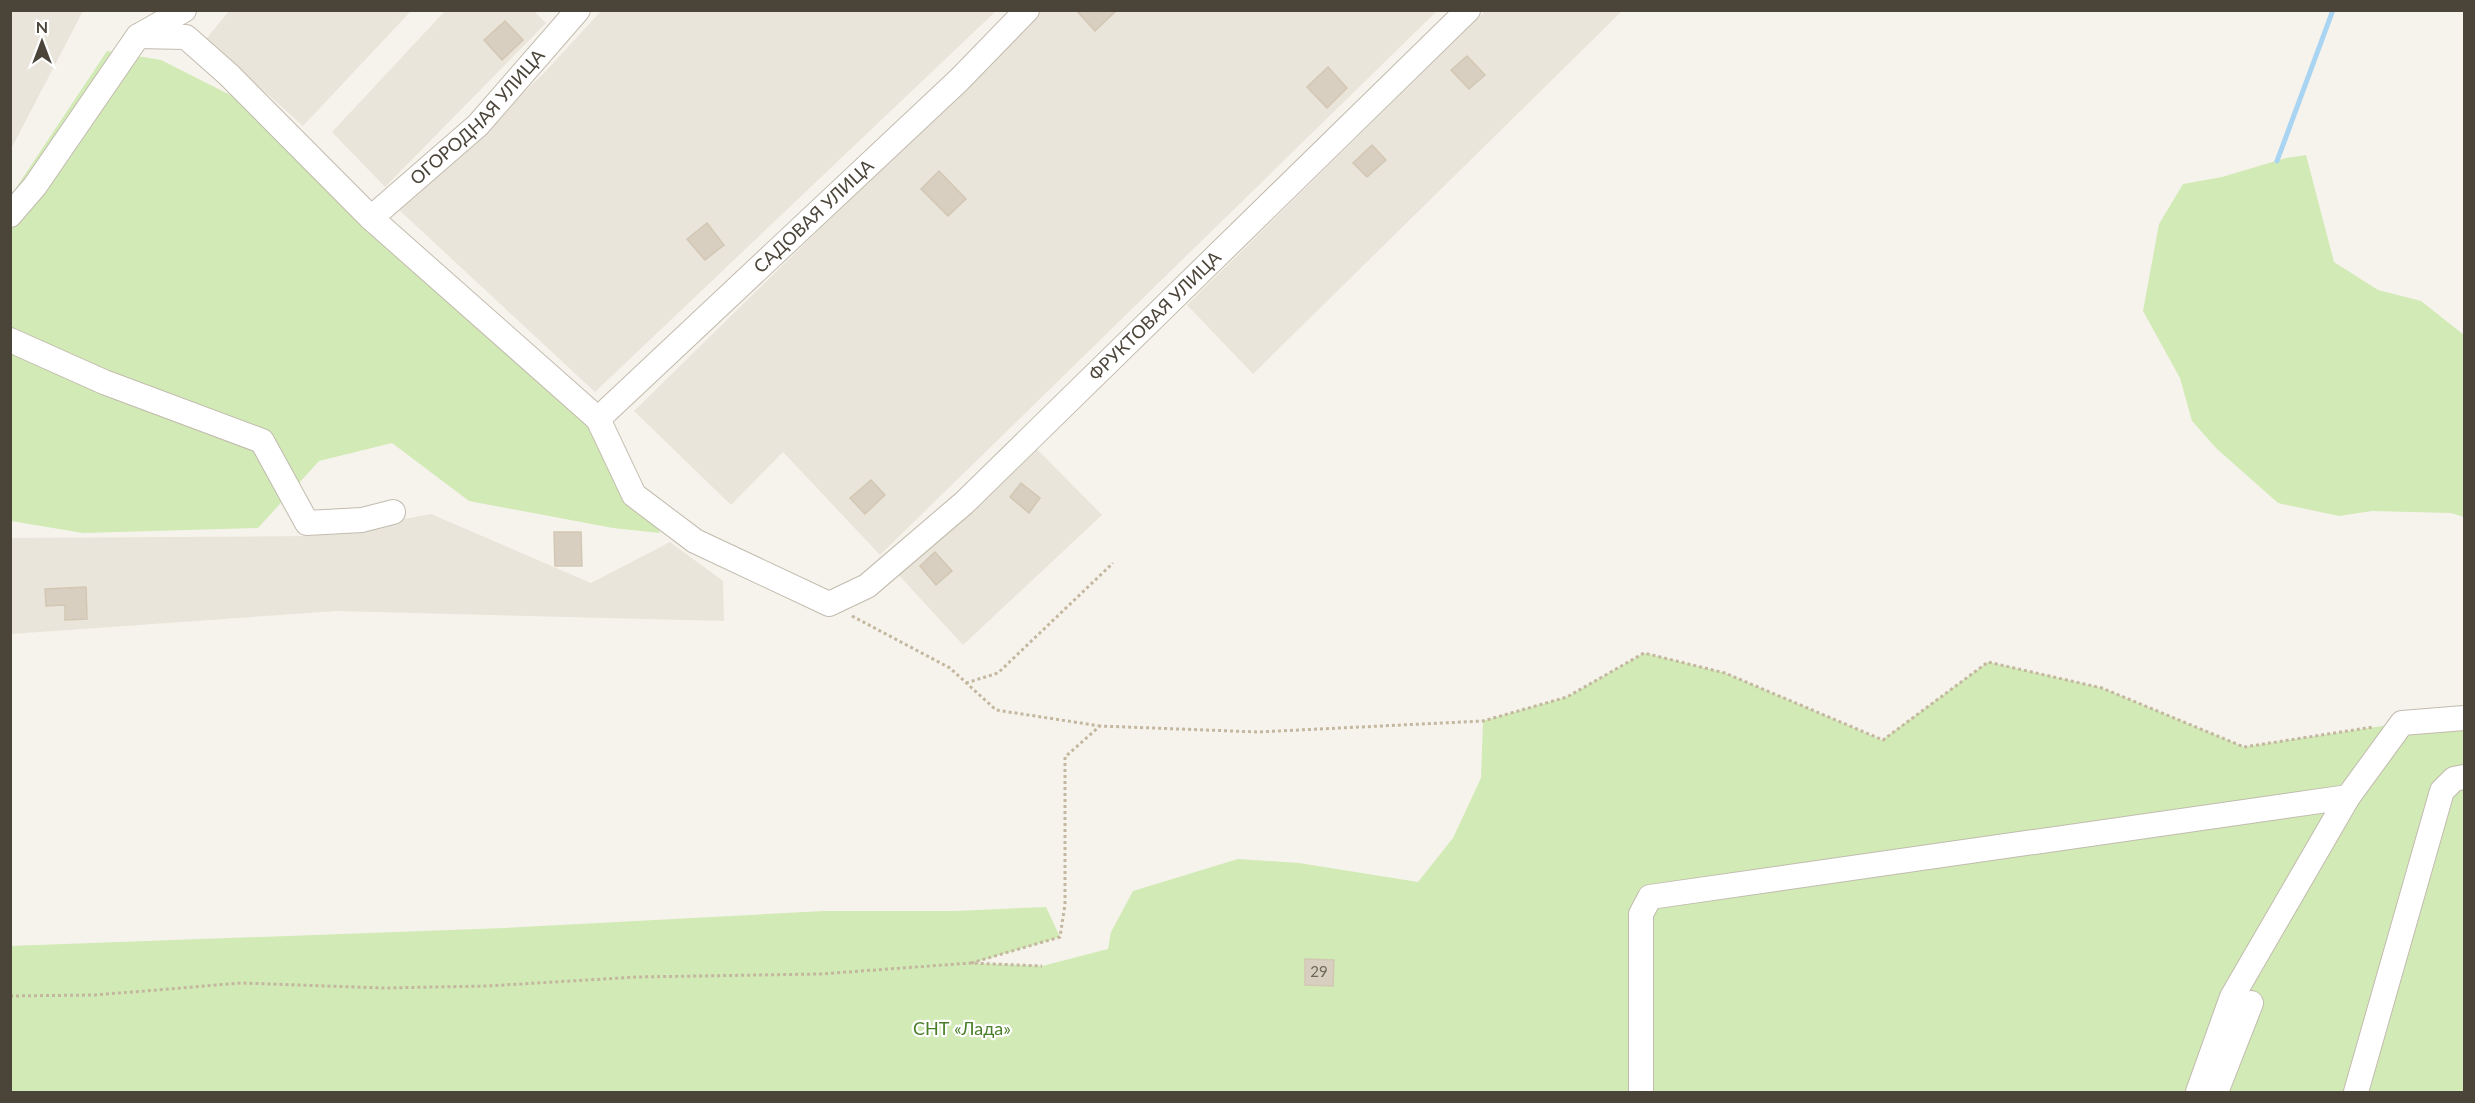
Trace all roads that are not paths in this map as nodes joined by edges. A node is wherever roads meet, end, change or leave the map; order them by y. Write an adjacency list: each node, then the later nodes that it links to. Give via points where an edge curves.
1 (184, 10): 5 (street)
2 (578, 10): 7 (street, ОГОРОДНАЯ УЛИЦА, via 478,125)
3 (1027, 10): 9 (street, САДОВАЯ УЛИЦА, via 959,80)
4 (1468, 10): 9 (street, ФРУКТОВАЯ УЛИЦА, via 964,503 867,586 829,604 695,541 634,495)
5 (138, 36): 6 (street, via 35,186); 7 (street, via 186,37)
6 (10, 215)
7 (371, 218): 9 (street)
8 (10, 340): 10 (street, via 104,382 262,441 307,523 362,520)
9 (598, 419)
10 (393, 512)
11 (2464, 718): 13 (street, via 2402,723)
12 (2464, 777): 18 (street, via 2454,779 2442,791)
13 (2348, 797): 15 (street, via 1650,897 1641,914); 16 (street, via 2232,997)
14 (2251, 1004): 17 (street)
15 (1641, 1092)
16 (2198, 1092)
17 (2216, 1092)
18 (2356, 1092)

